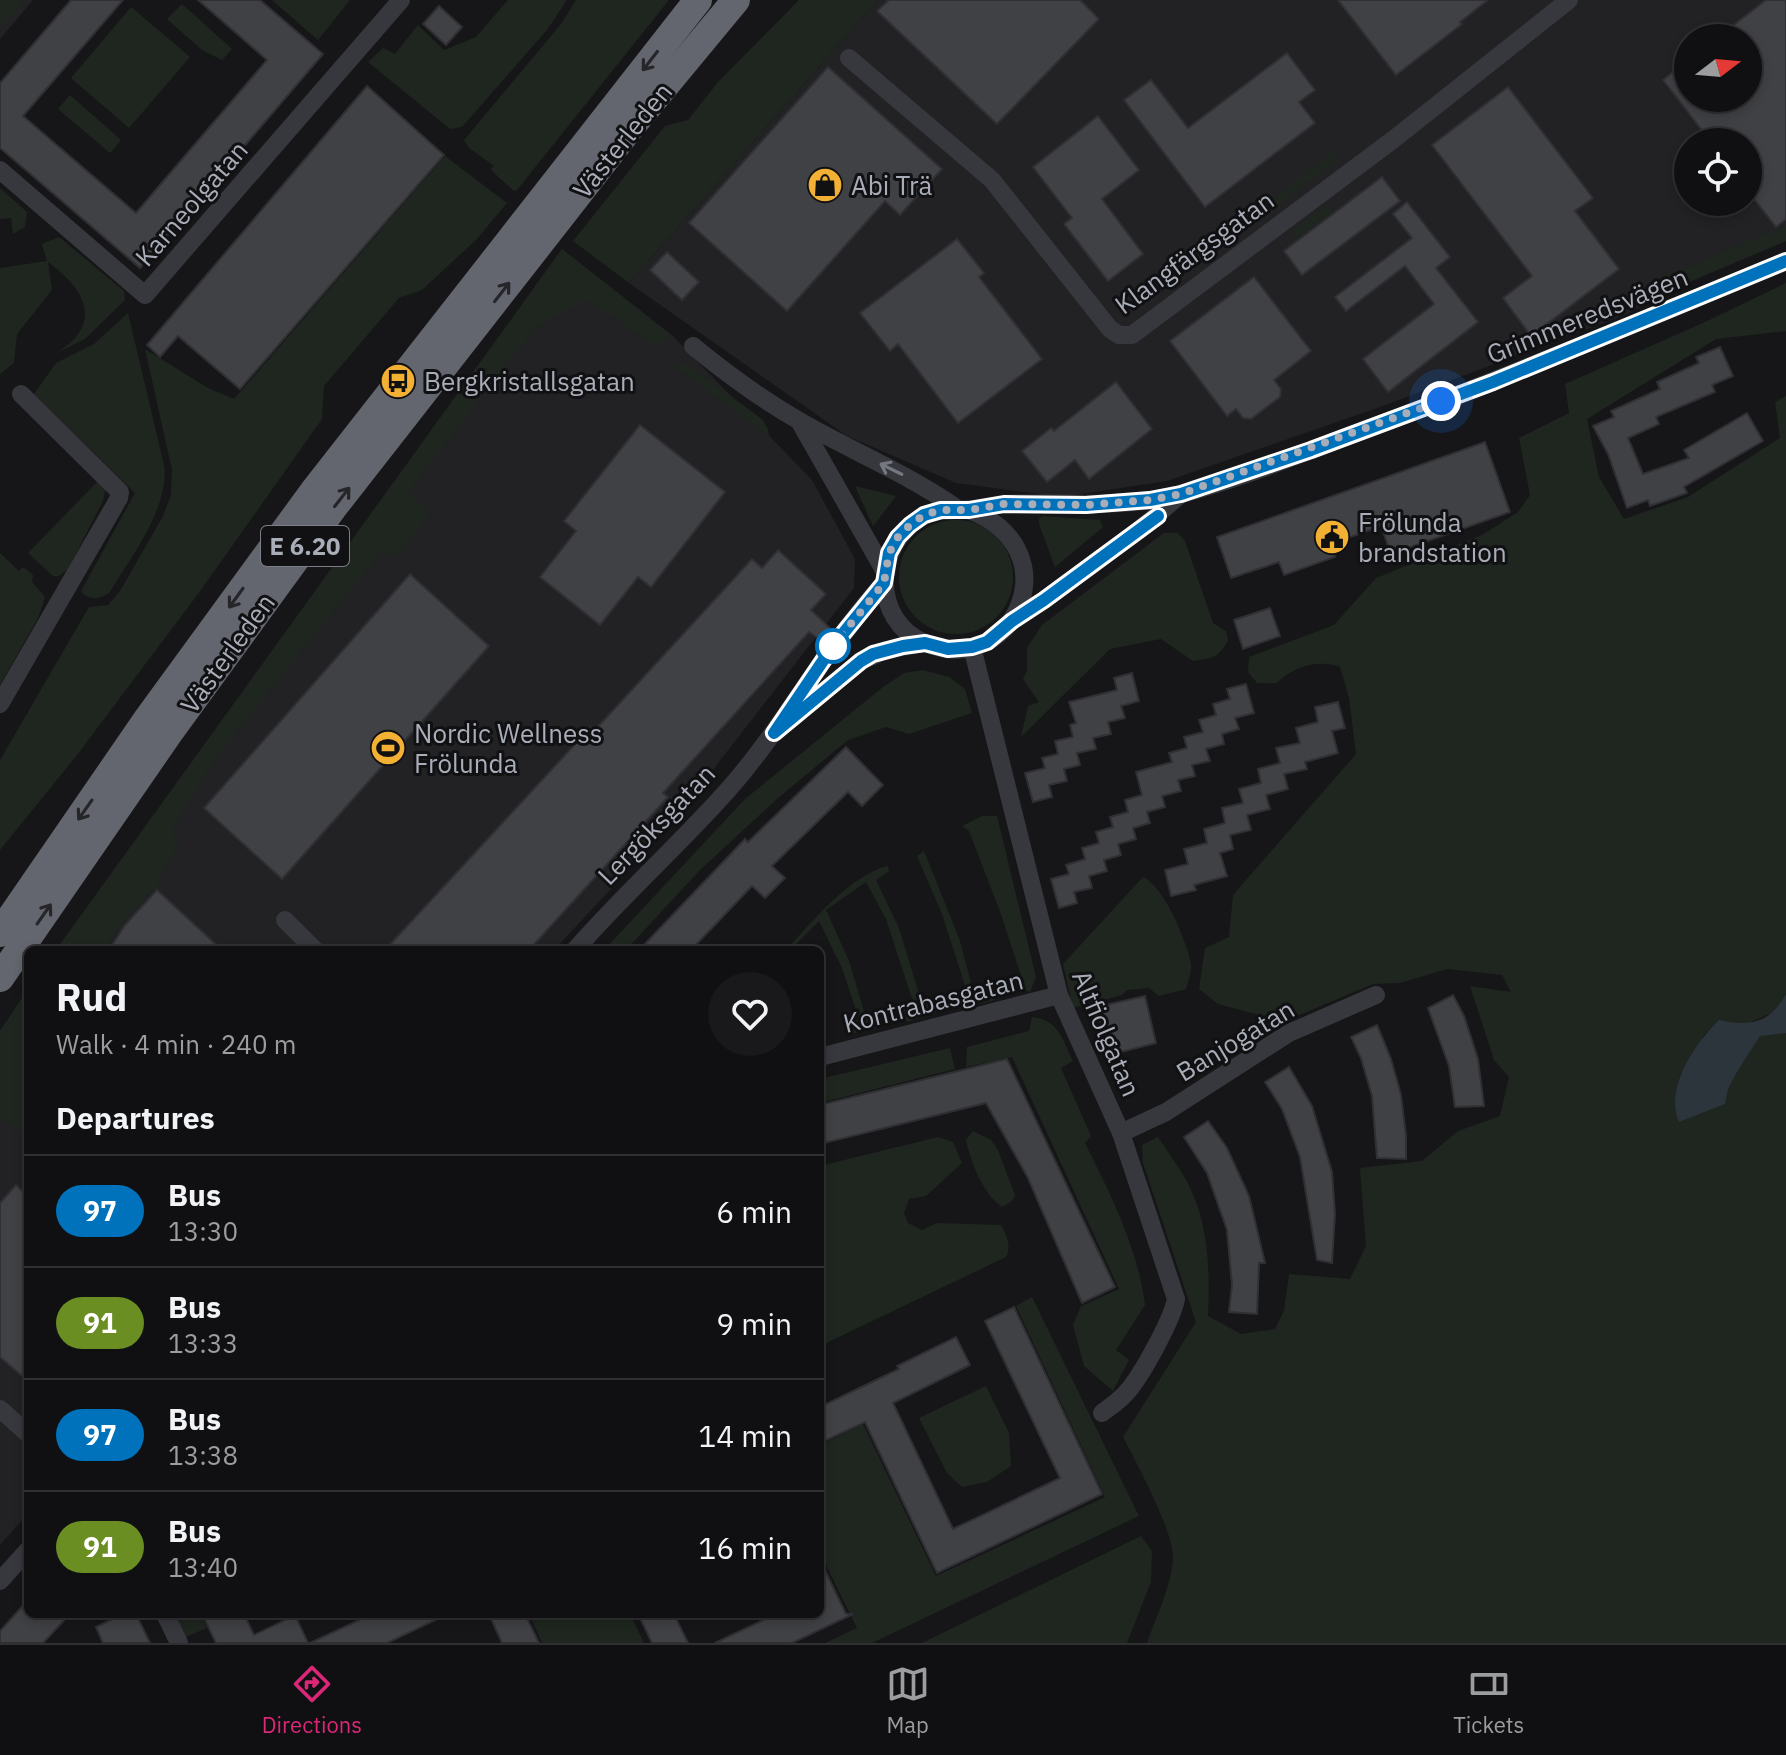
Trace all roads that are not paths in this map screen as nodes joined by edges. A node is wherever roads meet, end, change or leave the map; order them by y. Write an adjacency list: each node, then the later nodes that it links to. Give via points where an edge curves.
1 (401, 0): 6 (street, Karneolgatan, via 145,295)
2 (698, 0): 20 (highway, Västerleden / E 6.20, one-way to 20, via 313,492)
3 (736, 0): 23 (highway, Västerleden / E 6.20, one-way to 3, via 333,508)
4 (1569, 0): 5 (street, Klangfärgsgatan, via 1132,335 1110,329 992,180)
5 (849, 58)
6 (0, 170)
7 (1786, 261): 11 (street, Grimmeredsvägen, via 1493,382)
8 (693, 346): 10 (street)
9 (21, 394): 17 (street, via 120,492)
10 (800, 422): 12 (street, one-way to 10); 13 (street)
11 (1181, 494): 12 (street, Grimmeredsvägen, via 1128,503); 14 (street, Grimmeredsvägen)
12 (964, 509): 13 (street, via 933,512 910,525 893,545); 14 (street, via 988,517 1016,545 1025,583)
13 (884, 576): 15 (street, via 886,598 901,625); 18 (street, Lergöksgatan)
14 (1012, 621): 16 (street)
15 (925, 643): 16 (street, via 948,649); 18 (street, Lergöksgatan, via 861,661)
16 (972, 647): 24 (street, Altfiolgatan)
17 (0, 704)
18 (774, 733): 22 (street, Lergöksgatan, via 726,792)
19 (285, 920): 21 (street)
20 (0, 933)
21 (311, 946)
22 (578, 946)
23 (0, 978)
24 (1059, 995): 26 (street, Kontrabasgatan); 27 (street, Altfiolgatan)
25 (1376, 995): 27 (street, Banjogatan, via 1289,1033 1191,1097)
26 (824, 1056)
27 (1121, 1133): 29 (street, Altfiolgatan, via 1176,1299 1127,1393)
28 (0, 1409): 30 (street)
29 (1102, 1413)
30 (24, 1430)
31 (24, 1554): 32 (street)
32 (0, 1581)
33 (167, 1618): 34 (street)
34 (179, 1643)

